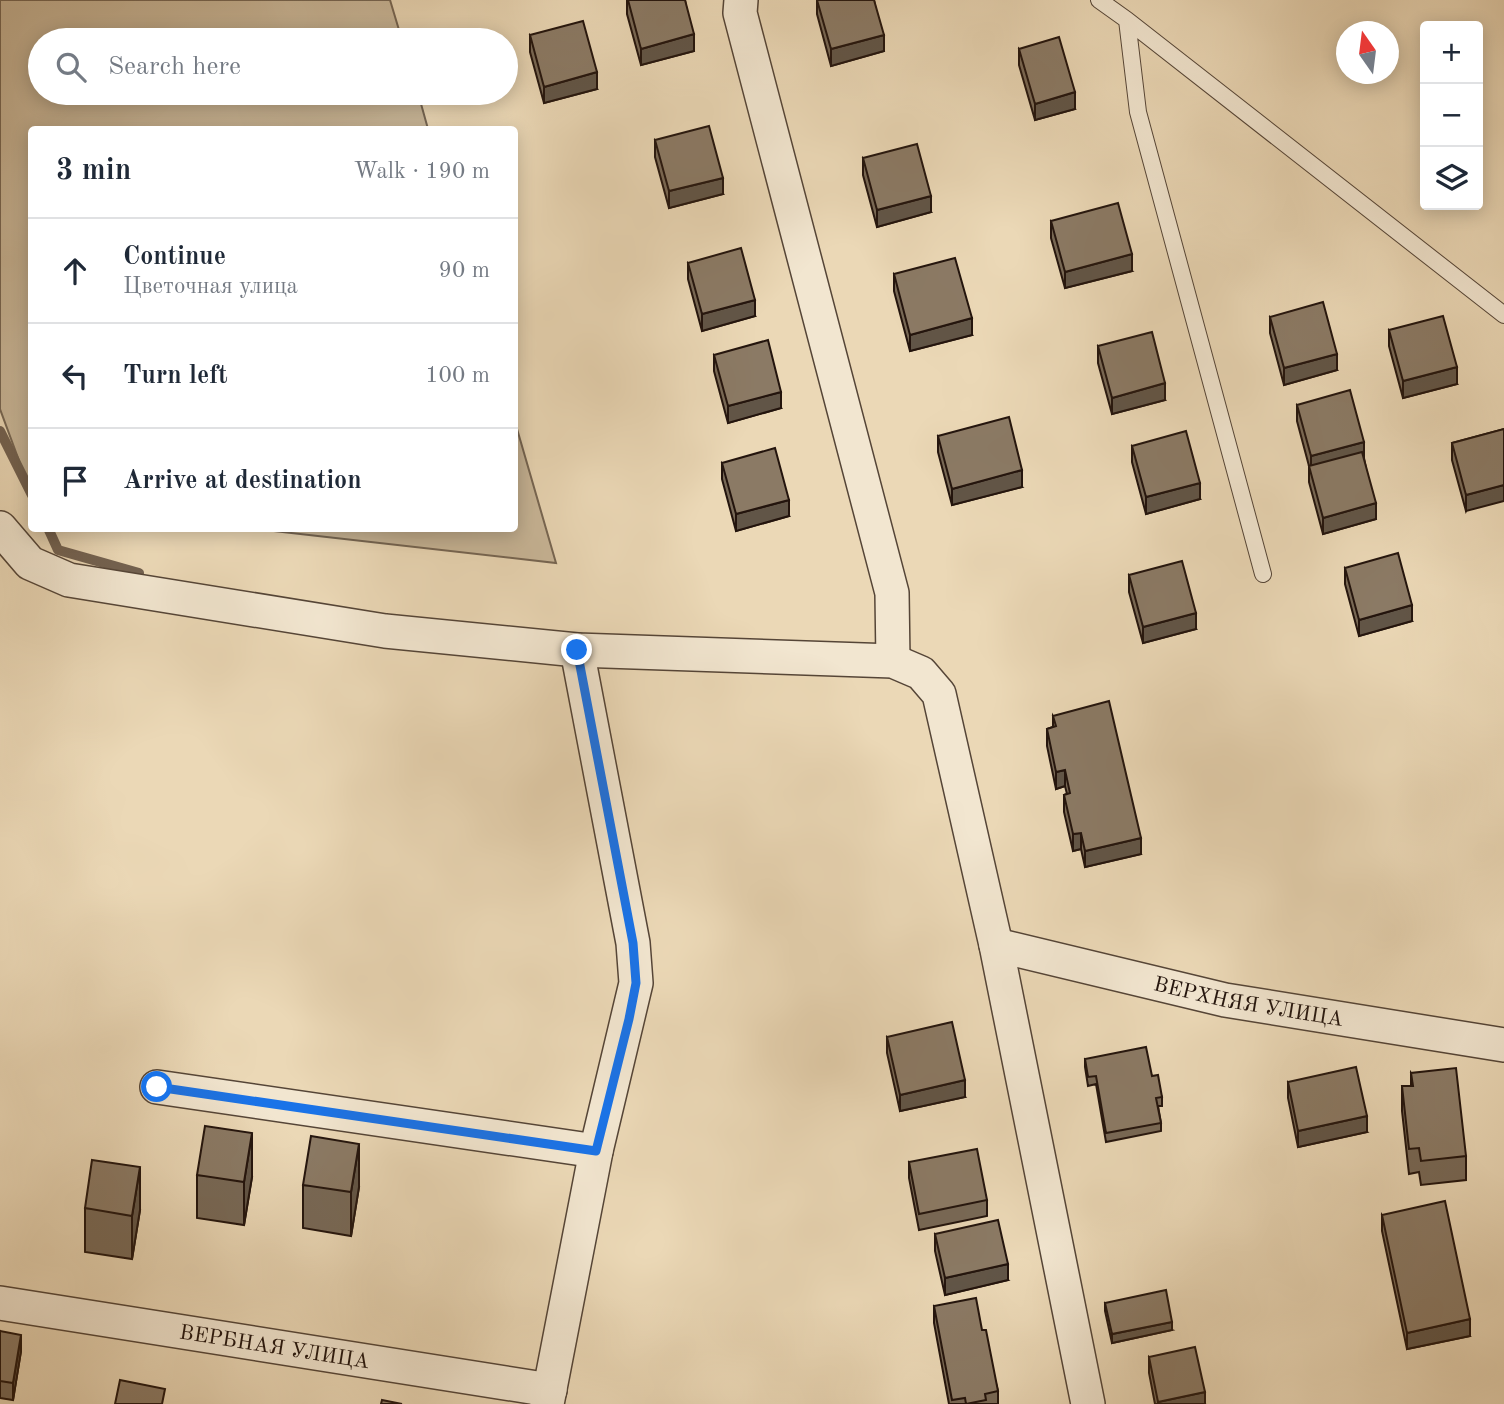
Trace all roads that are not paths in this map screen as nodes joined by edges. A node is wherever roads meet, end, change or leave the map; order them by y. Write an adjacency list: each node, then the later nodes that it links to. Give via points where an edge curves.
1 (741, 0): 8 (street, via 740,13 892,593)
2 (1099, 0): 3 (lane)
3 (1127, 20): 4 (lane); 6 (lane, via 1138,112)
4 (1504, 315)
5 (0, 528): 7 (street, via 30,562 69,580 385,631)
6 (1263, 574)
7 (577, 650): 8 (street); 12 (street, via 633,943 636,983)
8 (893, 661): 9 (street, via 921,673 939,694)
9 (996, 945): 10 (street, ВЕРХНЯЯ УЛИЦА, via 1225,1000); 15 (street)
10 (1504, 1045)
11 (157, 1087): 12 (street)
12 (596, 1151): 14 (street)
13 (0, 1303): 14 (street, ВЕРБНАЯ УЛИЦА)
14 (548, 1397)
15 (1088, 1404)

